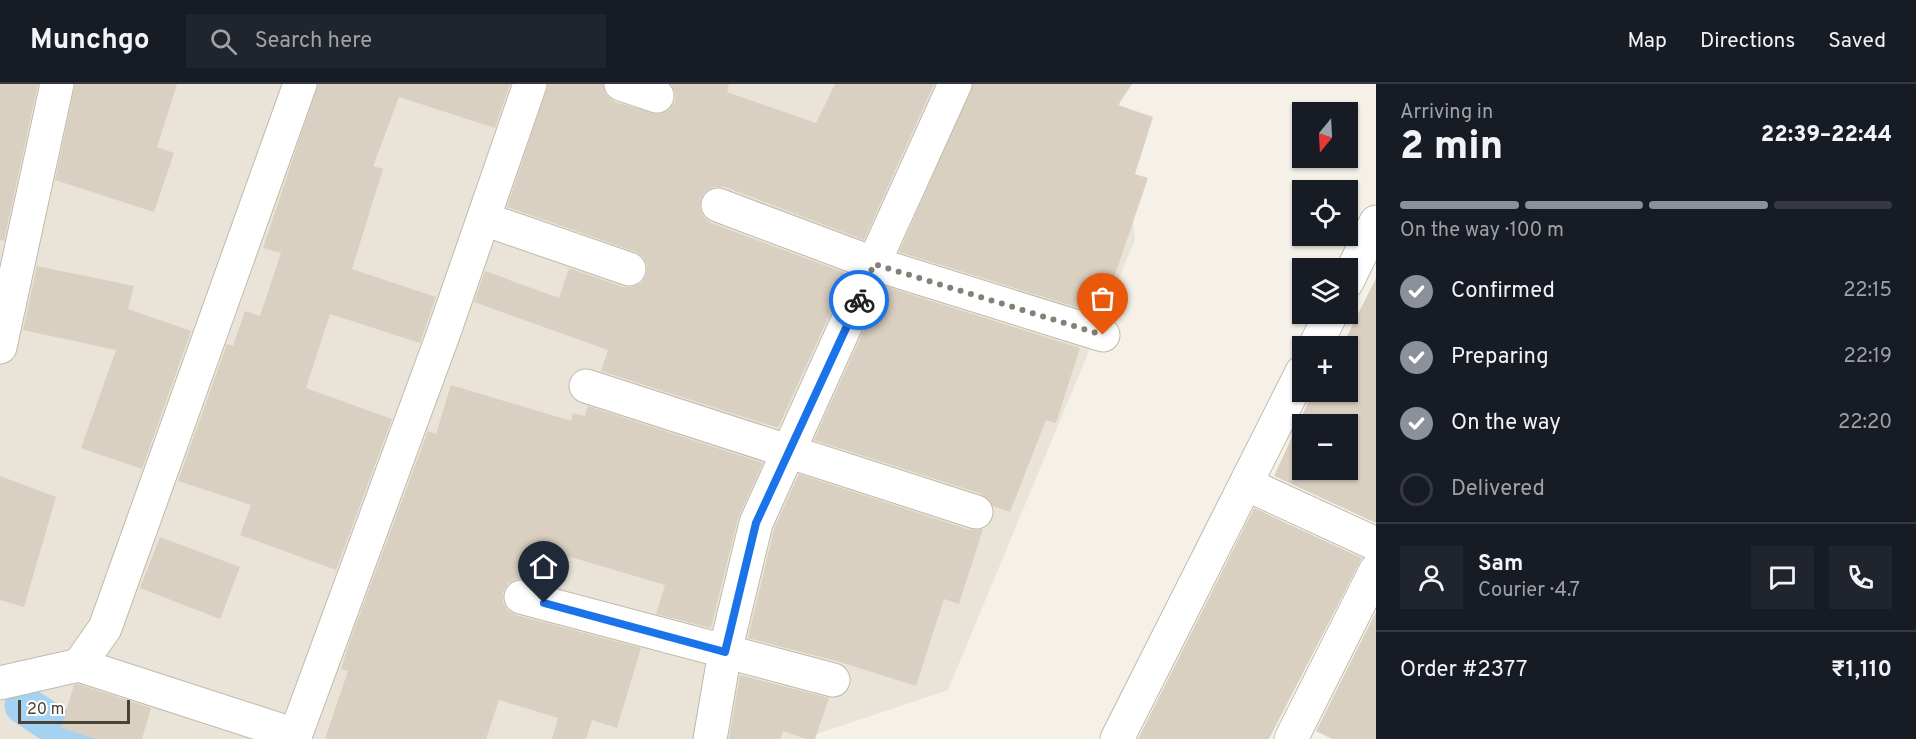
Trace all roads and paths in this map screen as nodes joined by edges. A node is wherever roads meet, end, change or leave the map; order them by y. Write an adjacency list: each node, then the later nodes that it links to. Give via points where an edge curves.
1 (57, 84): 14 (street)
2 (300, 84): 24 (street, via 105,628)
3 (530, 84): 8 (street)
4 (621, 84): 6 (street)
5 (955, 84): 10 (street)
6 (657, 96)
7 (718, 205): 10 (street)
8 (484, 219): 12 (street); 27 (street)
9 (1372, 243): 11 (street)
10 (874, 264): 13 (street); 17 (street)
11 (1358, 265)
12 (629, 269)
13 (1103, 335)
14 (0, 346)
15 (586, 386): 17 (street)
16 (1292, 392): 18 (street)
17 (791, 450): 19 (street); 23 (street, via 756,523)
18 (1246, 484): 20 (street); 30 (street)
19 (976, 512)
20 (1376, 544)
21 (1376, 570): 28 (street)
22 (521, 597): 23 (street)
23 (725, 652): 25 (street); 29 (street)
24 (79, 665): 26 (street); 27 (street)
25 (833, 680)
26 (0, 683)
27 (295, 737)
28 (1296, 737)
29 (710, 739)
30 (1117, 739)

